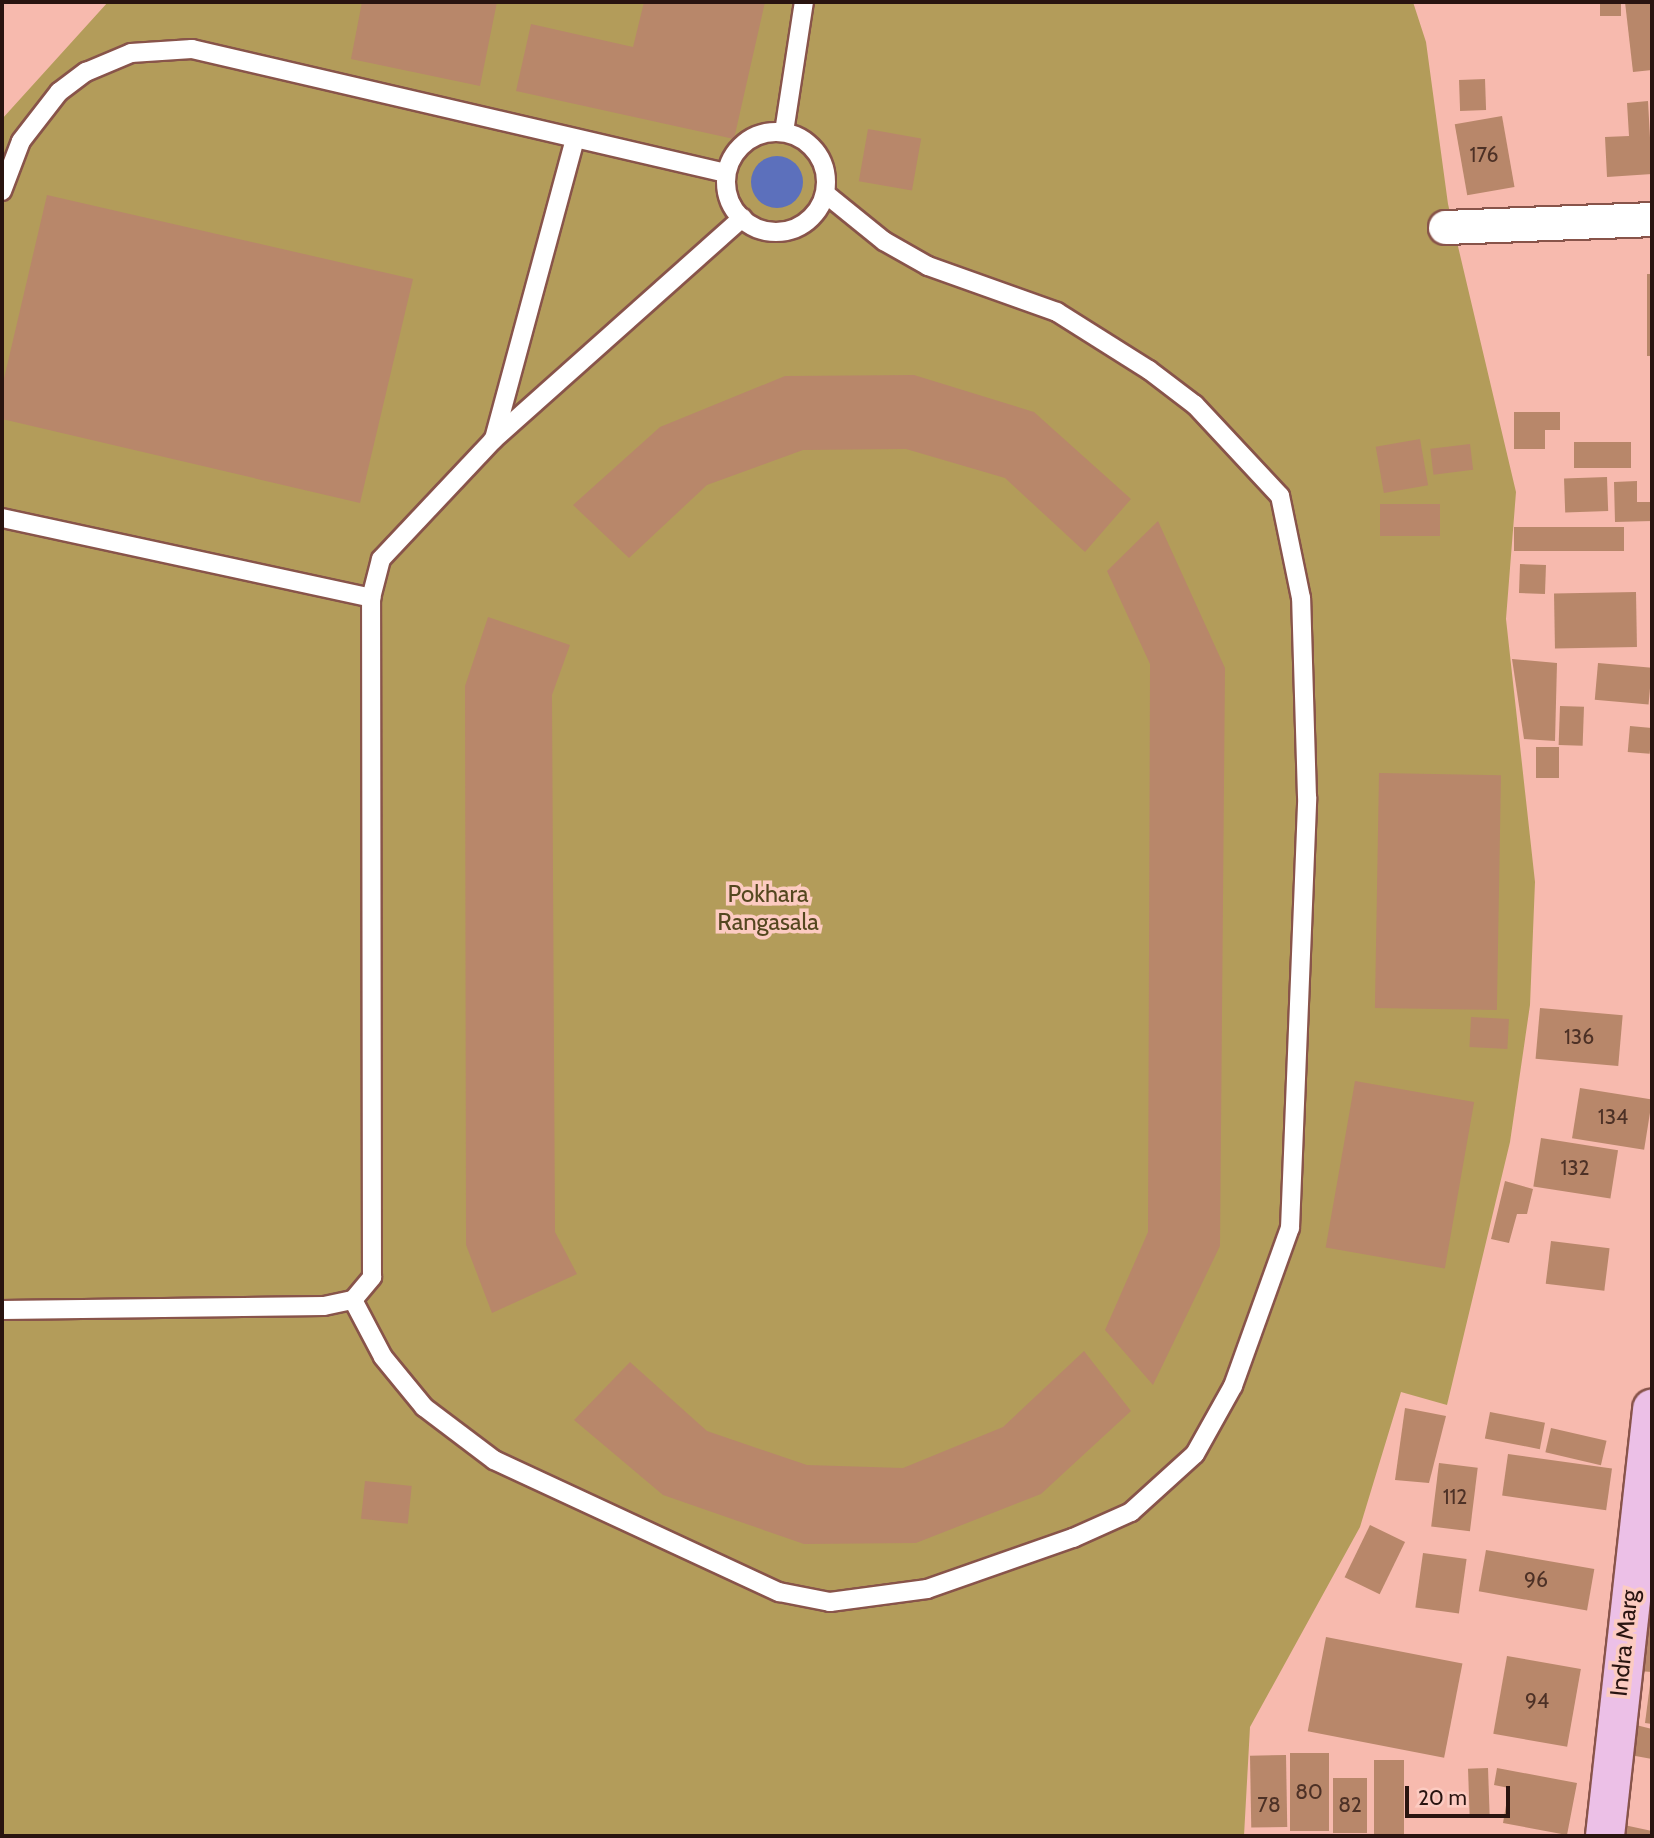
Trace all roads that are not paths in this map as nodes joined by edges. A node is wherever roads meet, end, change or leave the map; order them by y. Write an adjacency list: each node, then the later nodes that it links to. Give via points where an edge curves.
1 (804, 2): 2 (lane)
2 (784, 132): 4 (lane, via 756,135 742,144); 6 (lane, via 816,150 827,178)
3 (575, 139): 4 (lane); 5 (lane, via 192,49 131,53 86,72 39,112); 10 (lane)
4 (726, 173): 7 (lane, via 730,202)
5 (2, 191)
6 (826, 194): 7 (lane, via 809,220 796,228 765,230); 13 (lane, via 884,241 928,266 1057,312 1149,369 1195,405 1280,496 1301,598 1307,797 1290,1228 1233,1386 1195,1454 1131,1511 1073,1538 927,1589 830,1602 779,1592 494,1460 424,1406 383,1357)
7 (742, 218): 10 (lane)
8 (1652, 219): 9 (street)
9 (1445, 227)
10 (493, 440): 12 (lane, via 381,559)
11 (2, 518): 12 (lane)
12 (371, 598): 13 (lane, via 372,1277)
13 (353, 1300): 14 (lane, via 324,1306)
14 (2, 1310)
15 (1652, 1409): 16 (main road, Indra Marg)
16 (1605, 1836)

